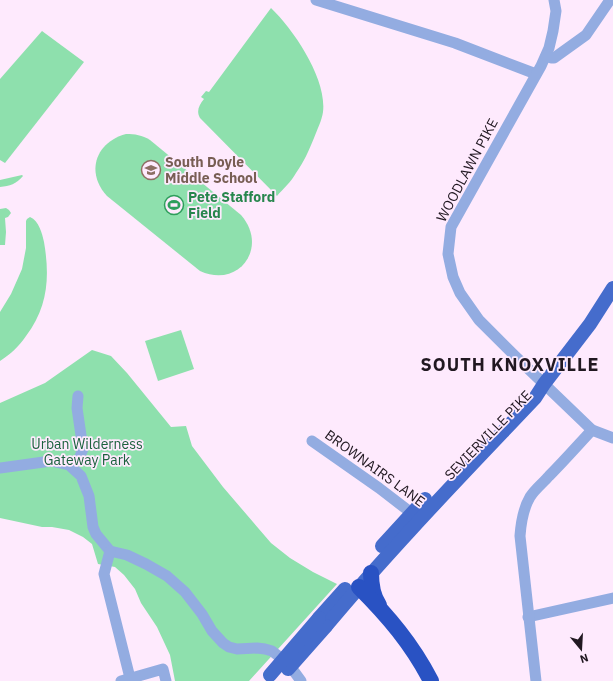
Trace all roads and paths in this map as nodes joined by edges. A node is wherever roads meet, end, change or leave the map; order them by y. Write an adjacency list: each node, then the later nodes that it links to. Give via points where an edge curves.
1 (316, 0): 5 (street, via 455,43)
2 (554, 0): 4 (street, WOODLAWN PIKE, via 556,11 550,48)
3 (610, 0): 4 (street, via 586,35 554,58)
4 (546, 56): 5 (street, WOODLAWN PIKE)
5 (536, 74): 7 (street, WOODLAWN PIKE, via 451,227 448,254 460,293 479,320)
6 (613, 288): 7 (main road, SEVIERVILLE PIKE, via 590,324)
7 (544, 384): 9 (street, WOODLAWN PIKE); 14 (main road, SEVIERVILLE PIKE, via 534,398)
8 (78, 396): 12 (street, via 77,408 83,449 79,459)
9 (592, 430): 10 (street, WOODLAWN PIKE); 20 (street, via 535,490 524,510 520,536)
10 (613, 438)
11 (312, 441): 14 (street, BROWNAIRS LANE)
12 (68, 465): 13 (street, via 51,461); 15 (street, via 81,476 88,496 93,527)
13 (0, 468)
14 (416, 517): 16 (main road, SEVIERVILLE PIKE); 17 (main road, SEVIERVILLE PIKE)
15 (110, 551): 22 (street, via 104,574); 24 (street, via 127,555 166,576 185,592 223,643 237,649 257,648 272,651 286,662)
16 (371, 573): 17 (main road, SEVIERVILLE PIKE); 19 (highway, via 374,598)
17 (355, 584): 19 (highway); 21 (main road, SEVIERVILLE PIKE, bridge)
18 (613, 598): 20 (street)
19 (385, 614): 25 (highway, via 413,650)
20 (528, 617): 26 (street)
21 (271, 679)
22 (126, 680): 23 (street, via 163,669)
23 (166, 681)
24 (301, 681)
25 (430, 681)
26 (536, 681)

